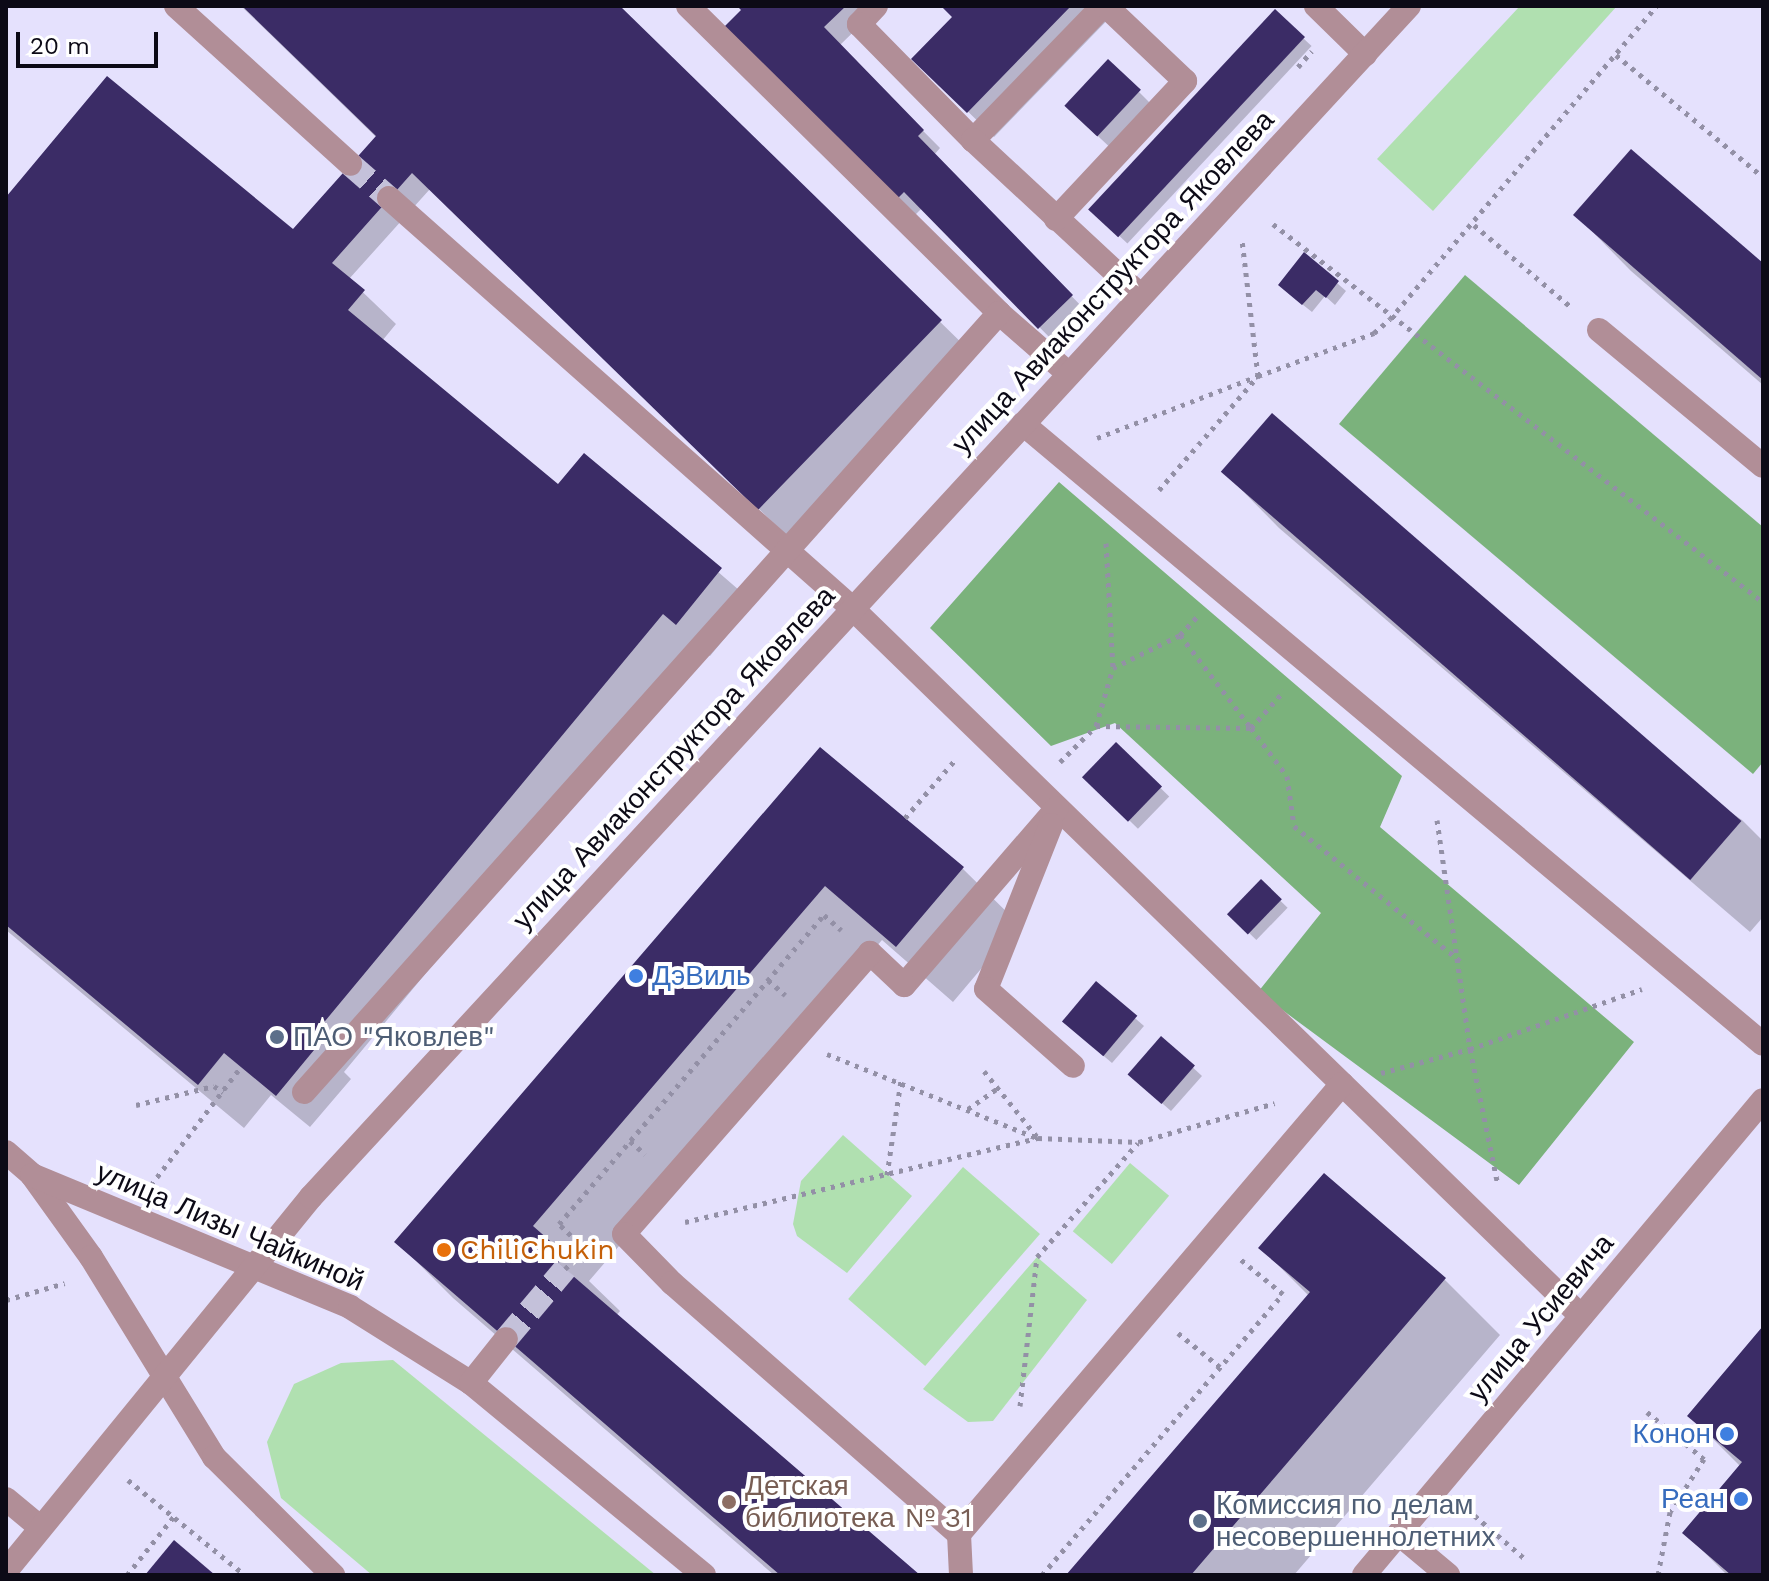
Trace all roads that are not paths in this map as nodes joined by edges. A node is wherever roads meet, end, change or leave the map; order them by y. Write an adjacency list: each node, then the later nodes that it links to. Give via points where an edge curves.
1 (176, 6): 9 (street)
2 (688, 6): 13 (street)
3 (876, 6): 8 (street, via 859,24)
4 (1105, 6): 8 (street); 11 (street, via 1185,81)
5 (1316, 6): 7 (street)
6 (1399, 9): 7 (street, улица Авиаконструктора Яковлева)
7 (1365, 54): 12 (street, улица Авиаконструктора Яковлева)
8 (973, 140): 11 (street)
9 (350, 164)
10 (389, 198): 18 (street)
11 (1056, 219): 12 (street)
12 (1141, 296): 15 (street, улица Авиаконструктора Яковлева)
13 (999, 313): 15 (street); 18 (street)
14 (1599, 330): 17 (street)
15 (1069, 374): 16 (street, улица Авиаконструктора Яковлева)
16 (1023, 424): 19 (street, улица Авиаконструктора Яковлева); 21 (street)
17 (1763, 466)
18 (787, 552): 19 (street); 24 (street)
19 (853, 609): 20 (street); 28 (street, улица Авиаконструктора Яковлева)
20 (1057, 808): 22 (street, via 986,989); 23 (street); 35 (street, via 904,985 870,953 624,1234)
21 (1763, 1044)
22 (1073, 1066)
23 (1342, 1084): 29 (street); 35 (street)
24 (304, 1092)
25 (1763, 1100): 29 (street, улица Усиевича)
26 (6, 1152): 27 (street, улица Лизы Чайкиной)
27 (32, 1175): 28 (street, улица Лизы Чайкиной); 31 (street, улица Лизы Чайкиной)
28 (254, 1265): 31 (street, улица Авиаконструктора Яковлева); 32 (street, улица Лизы Чайкиной, via 350,1307)
29 (1581, 1316): 36 (street, улица Усиевича)
30 (506, 1339): 32 (street)
31 (165, 1375): 34 (street, улица Авиаконструктора Яковлева); 38 (street, улица Лизы Чайкиной, via 214,1457)
32 (471, 1383): 39 (street, улица Лизы Чайкиной)
33 (6, 1499): 34 (street)
34 (41, 1528): 37 (street, улица Авиаконструктора Яковлева)
35 (959, 1534): 40 (street)
36 (1399, 1534): 41 (street, улица Усиевича); 42 (street)
37 (14, 1570)
38 (333, 1575)
39 (704, 1575)
40 (961, 1575)
41 (1364, 1575)
42 (1448, 1575)

